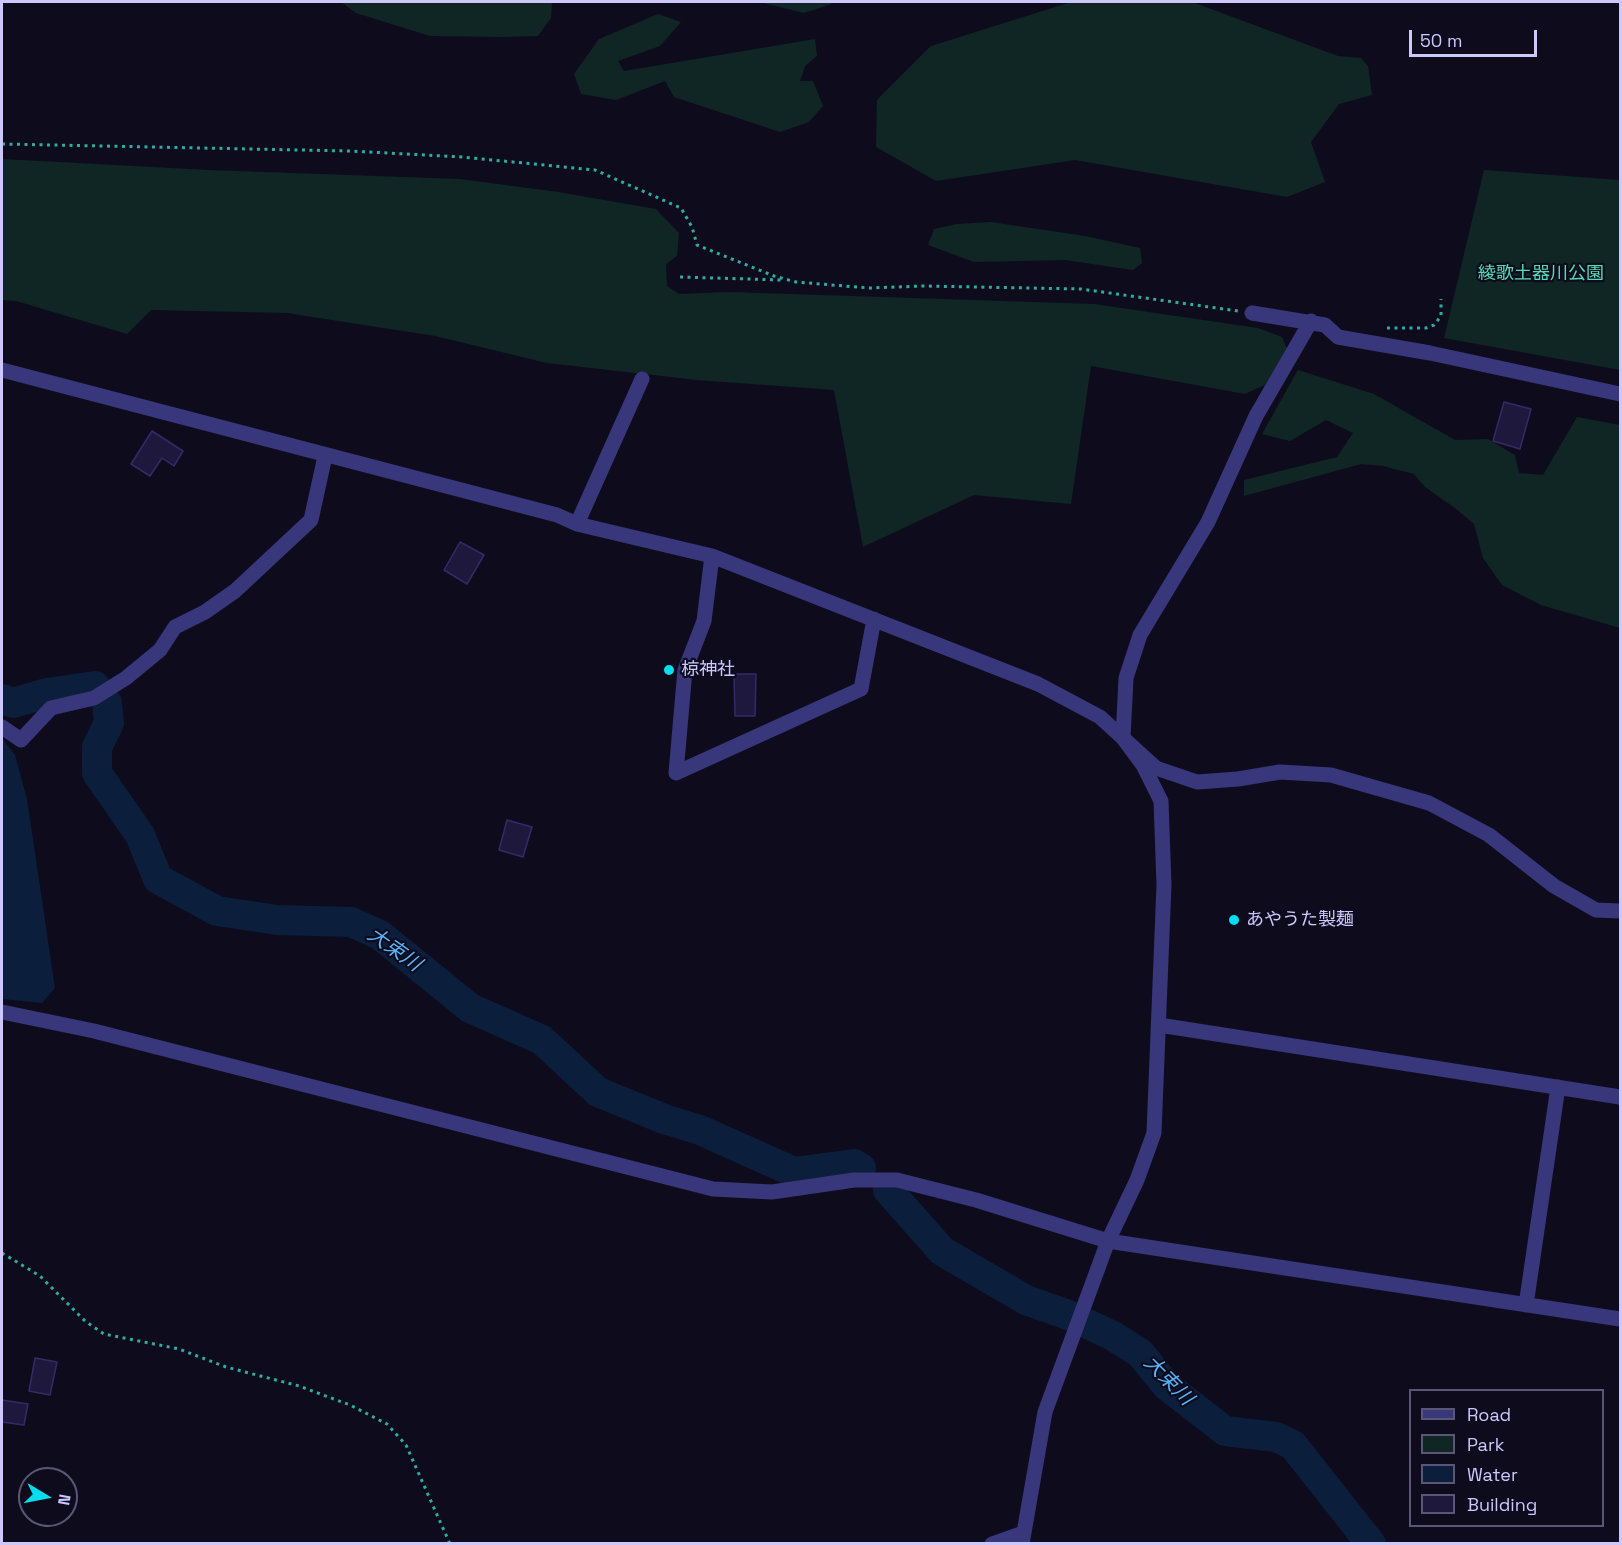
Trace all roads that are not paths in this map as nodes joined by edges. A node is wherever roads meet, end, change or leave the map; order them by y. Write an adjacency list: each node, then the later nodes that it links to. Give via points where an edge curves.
1 (1252, 313): 2 (street)
2 (1311, 321): 5 (street, via 1325,325 1338,337); 11 (street, via 1256,416 1208,522 1140,635 1126,678)
3 (2, 369): 6 (street)
4 (642, 379): 7 (street)
5 (1620, 394)
6 (325, 456): 7 (street, via 557,515); 10 (street, via 311,520 236,591 175,627 160,650 100,694 51,708 21,740)
7 (577, 524): 8 (street)
8 (712, 556): 9 (street); 9 (street, via 704,621 685,670 676,773 861,689)
9 (874, 619): 11 (street, via 1038,684 1100,717)
10 (2, 727)
11 (1123, 738): 12 (street, via 1156,768 1197,782 1280,772 1331,775 1429,803 1489,835 1554,886 1596,910); 14 (street, via 1143,765 1161,801 1164,885)
12 (1620, 911)
13 (2, 1012): 17 (street, via 94,1031 713,1189 772,1192 854,1180 897,1180)
14 (1160, 1026): 15 (street); 17 (street, via 1154,1133)
15 (1558, 1087): 16 (street); 18 (street)
16 (1620, 1097)
17 (1108, 1241): 18 (street); 20 (street, via 1045,1412)
18 (1527, 1305): 19 (street)
19 (1620, 1319)
20 (1022, 1538): 21 (street)
21 (992, 1544)

